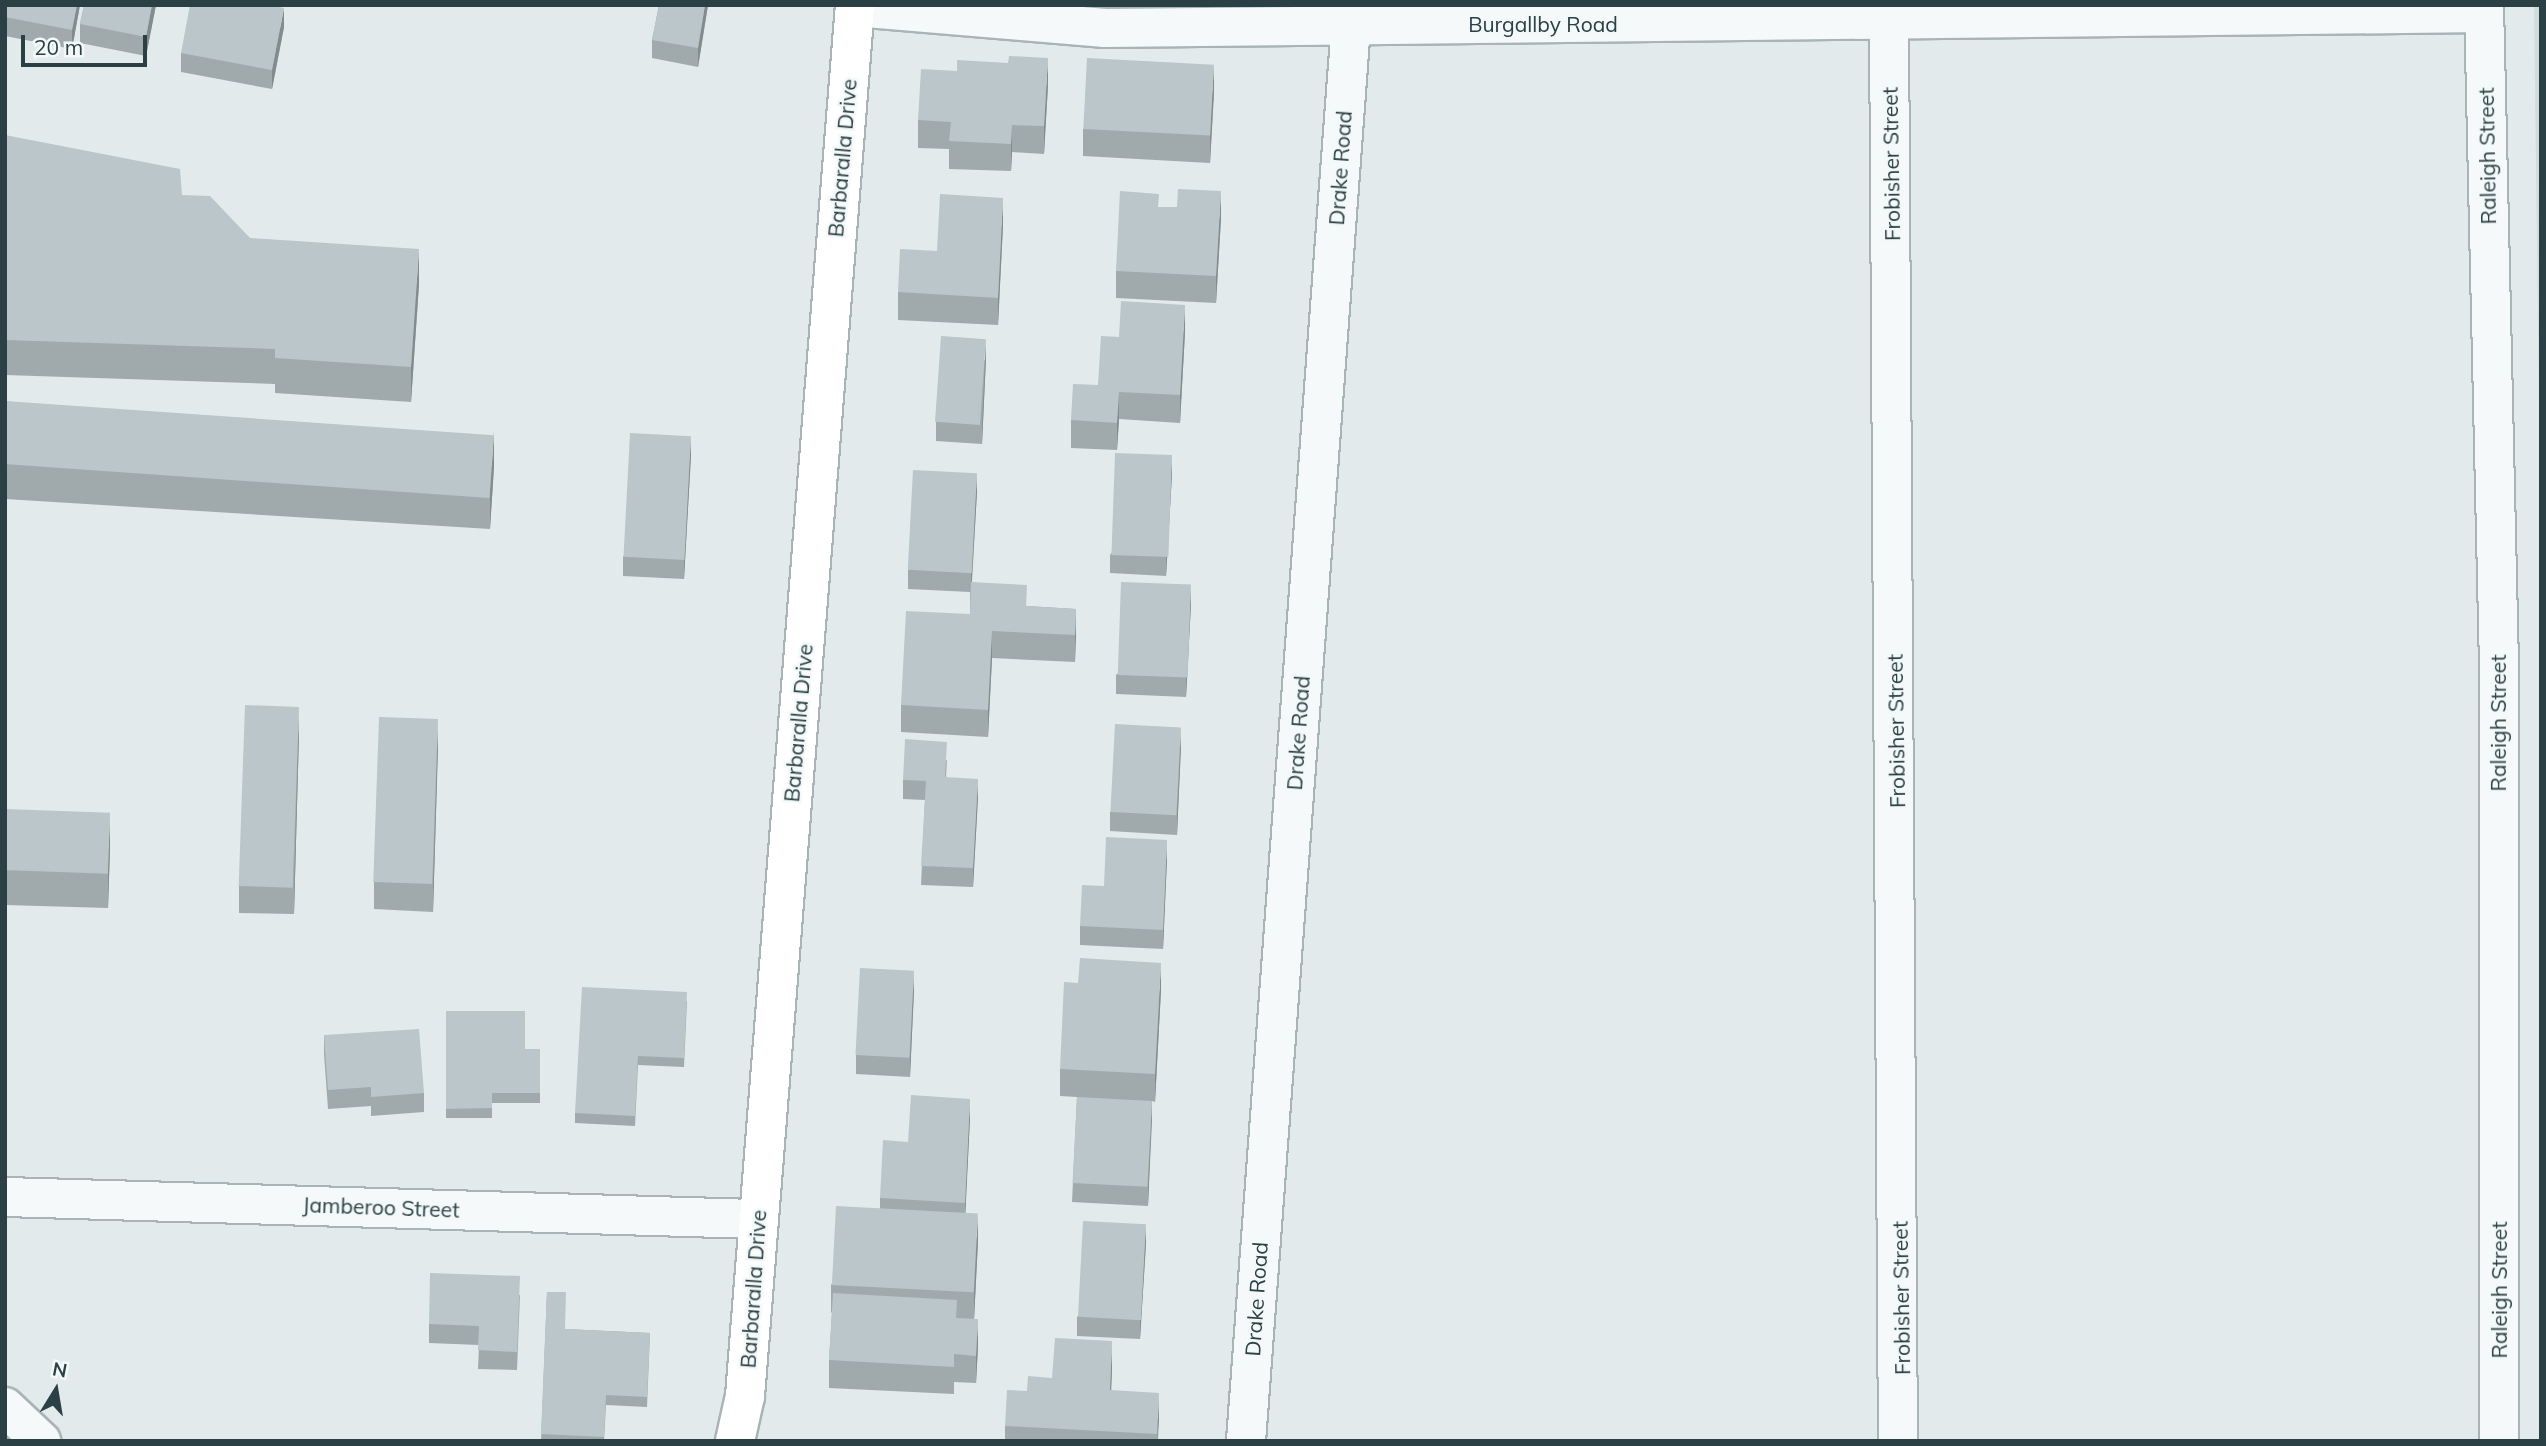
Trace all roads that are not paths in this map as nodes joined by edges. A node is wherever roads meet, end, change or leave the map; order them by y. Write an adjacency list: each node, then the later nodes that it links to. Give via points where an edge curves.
1 (855, 6): 4 (street, Burgallby Road, via 1105,28); 6 (street, Barbaralla Drive)
2 (2484, 9): 3 (street, Burgallby Road); 12 (street, Raleigh Street, via 2499,664)
3 (1889, 22): 4 (street, Burgallby Road); 11 (street, Frobisher Street)
4 (1351, 26): 10 (street, Drake Road)
5 (5, 1198): 6 (street, Jamberoo Street)
6 (757, 1219): 9 (street, Barbaralla Drive, via 746,1396)
7 (5, 1407): 8 (street)
8 (41, 1441)
9 (735, 1441)
10 (1246, 1441)
11 (1898, 1441)
12 (2499, 1441)

